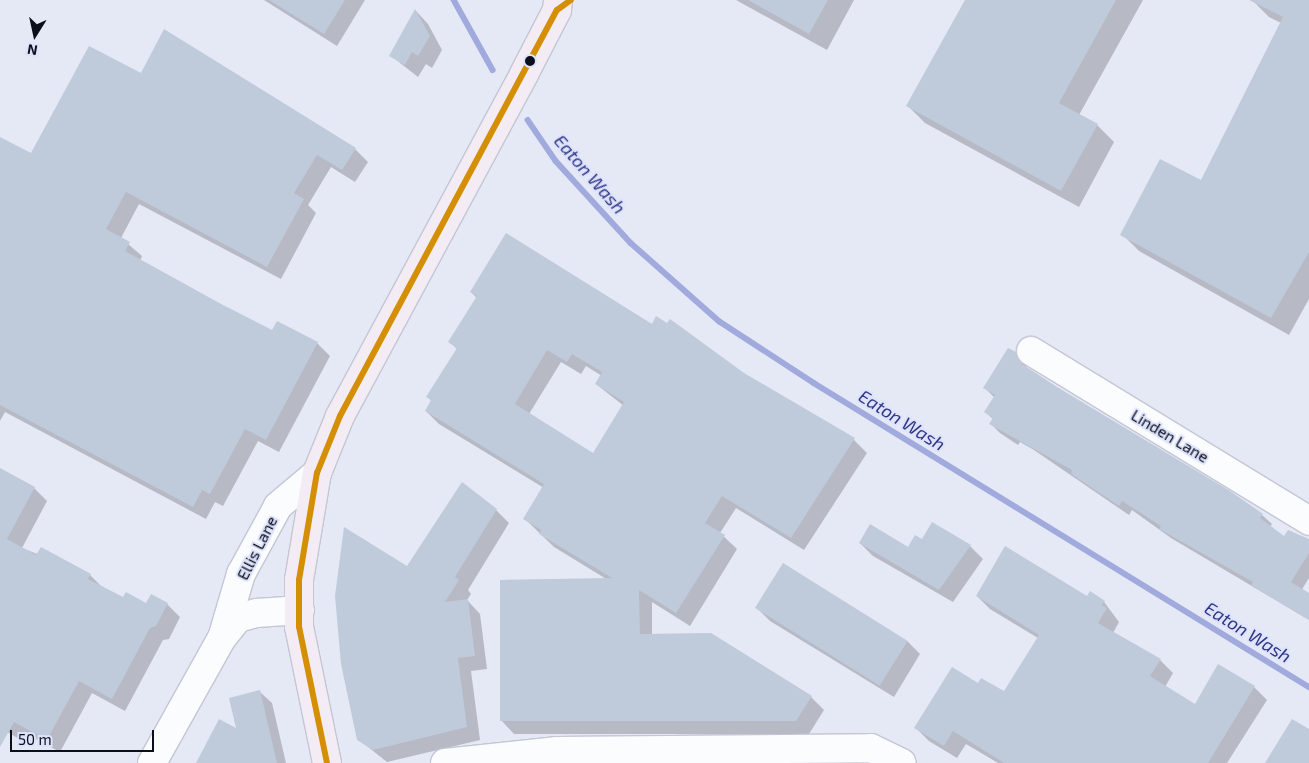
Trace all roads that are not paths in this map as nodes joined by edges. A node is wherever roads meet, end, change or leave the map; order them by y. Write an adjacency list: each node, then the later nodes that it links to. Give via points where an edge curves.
1 (562, 3): 3 (main road, via 340,416)
2 (1031, 351): 4 (street, Linden Lane)
3 (317, 473): 5 (main road, via 299,580); 6 (street, Ellis Lane, via 278,506 241,574)
4 (1309, 521)
5 (300, 610): 6 (street, Ellis Lane, via 257,613 238,618); 8 (main road, via 299,627 311,698)
6 (222, 638): 7 (street, Ellis Lane)
7 (152, 763)
8 (326, 763)
9 (445, 763): 10 (street, via 557,751 871,748)
10 (902, 763)

